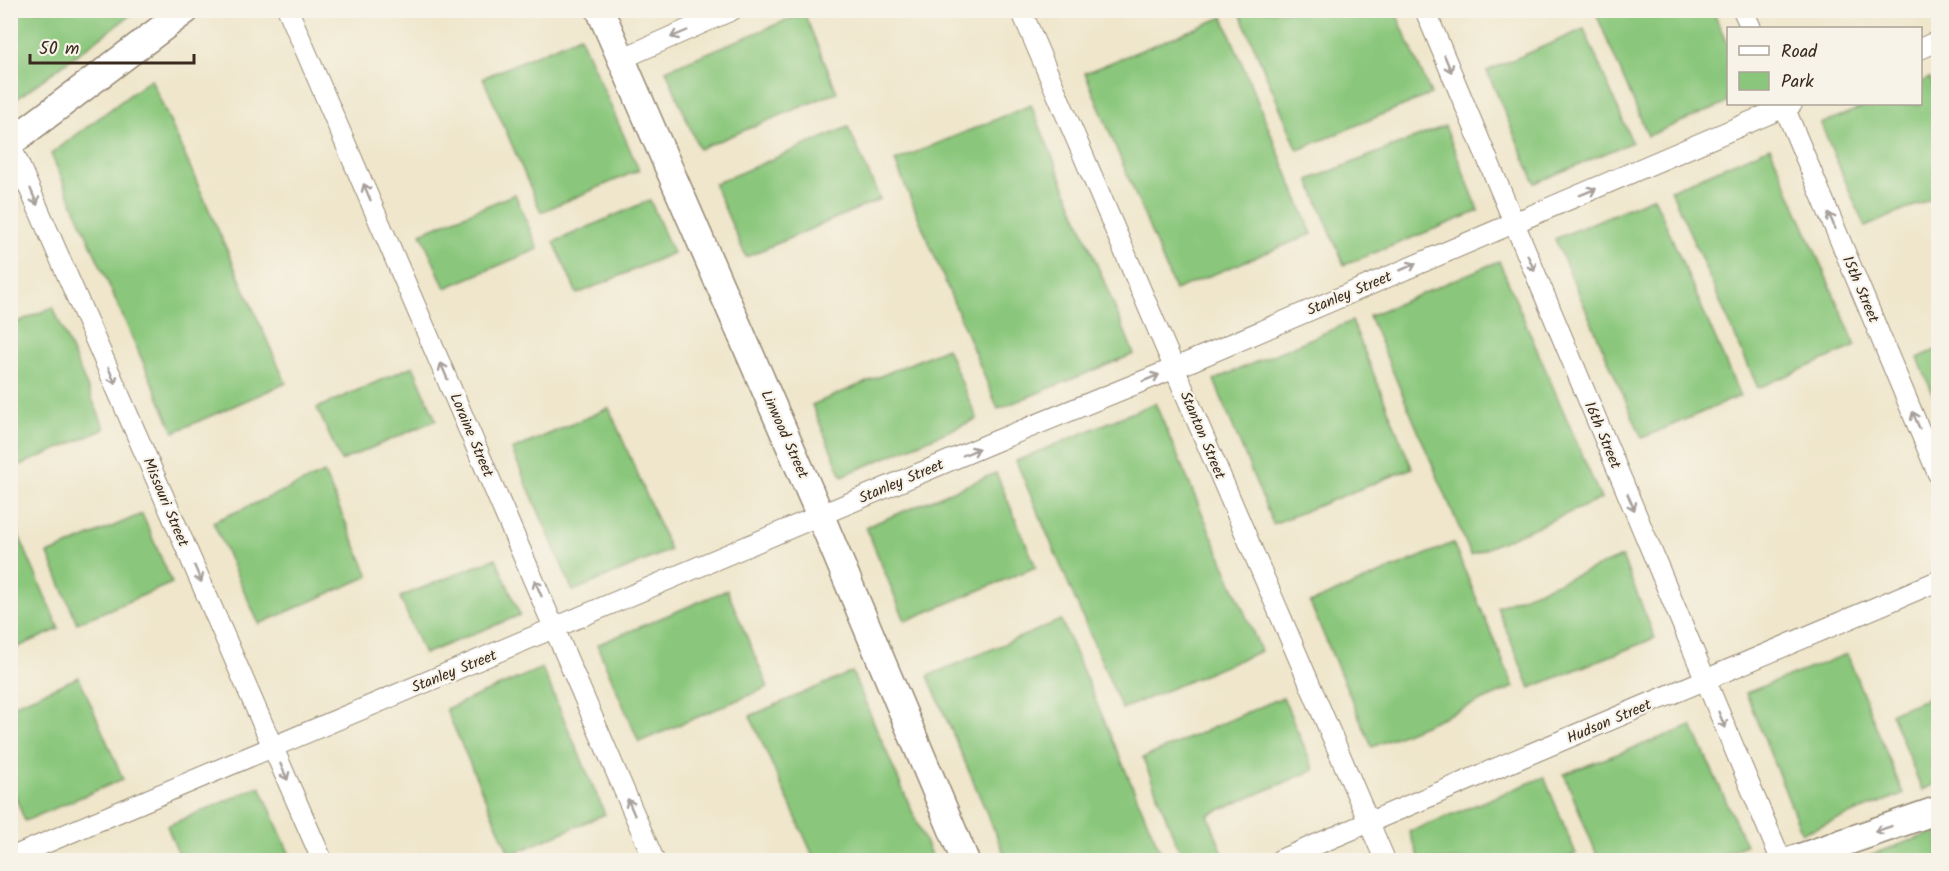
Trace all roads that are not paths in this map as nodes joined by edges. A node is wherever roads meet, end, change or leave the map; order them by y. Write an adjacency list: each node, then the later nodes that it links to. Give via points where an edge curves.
1 (186, 10): 13 (street)
2 (288, 10): 19 (street, Loraine Street, one-way to 2)
3 (600, 10): 11 (street, Linwood Street)
4 (732, 10): 11 (street, one-way to 11)
5 (1021, 10): 15 (street, Stanton Street)
6 (1425, 10): 14 (street, 16th Street, one-way to 14)
7 (1743, 10): 8 (street)
8 (1751, 27)
9 (1938, 41): 10 (street)
10 (1922, 48)
11 (621, 59): 17 (street, Linwood Street)
12 (1786, 105): 14 (street, Stanley Street, one-way to 12); 16 (street, 15th Street, one-way to 12)
13 (10, 143): 21 (street, Missouri Street, one-way to 21)
14 (1514, 222): 15 (street, Stanley Street, one-way to 14); 20 (street, 16th Street, one-way to 20)
15 (1175, 368): 17 (street, Stanley Street, one-way to 15); 23 (street, Stanton Street)
16 (1938, 474)
17 (820, 515): 19 (street, Stanley Street); 27 (street, Linwood Street)
18 (1938, 581): 20 (street, Hudson Street)
19 (556, 629): 21 (street, Stanley Street); 26 (street, Loraine Street, one-way to 19)
20 (1705, 680): 23 (street, Hudson Street); 30 (street, 16th Street, one-way to 30)
21 (273, 747): 24 (street, Stanley Street); 25 (street, Missouri Street, one-way to 25)
22 (1938, 810): 31 (street, one-way to 31)
23 (1369, 823): 28 (street, Hudson Street); 29 (street, Stanton Street)
24 (11, 859)
25 (322, 861)
26 (654, 861)
27 (965, 861)
28 (1280, 861)
29 (1385, 861)
30 (1781, 861)
31 (1793, 861)

